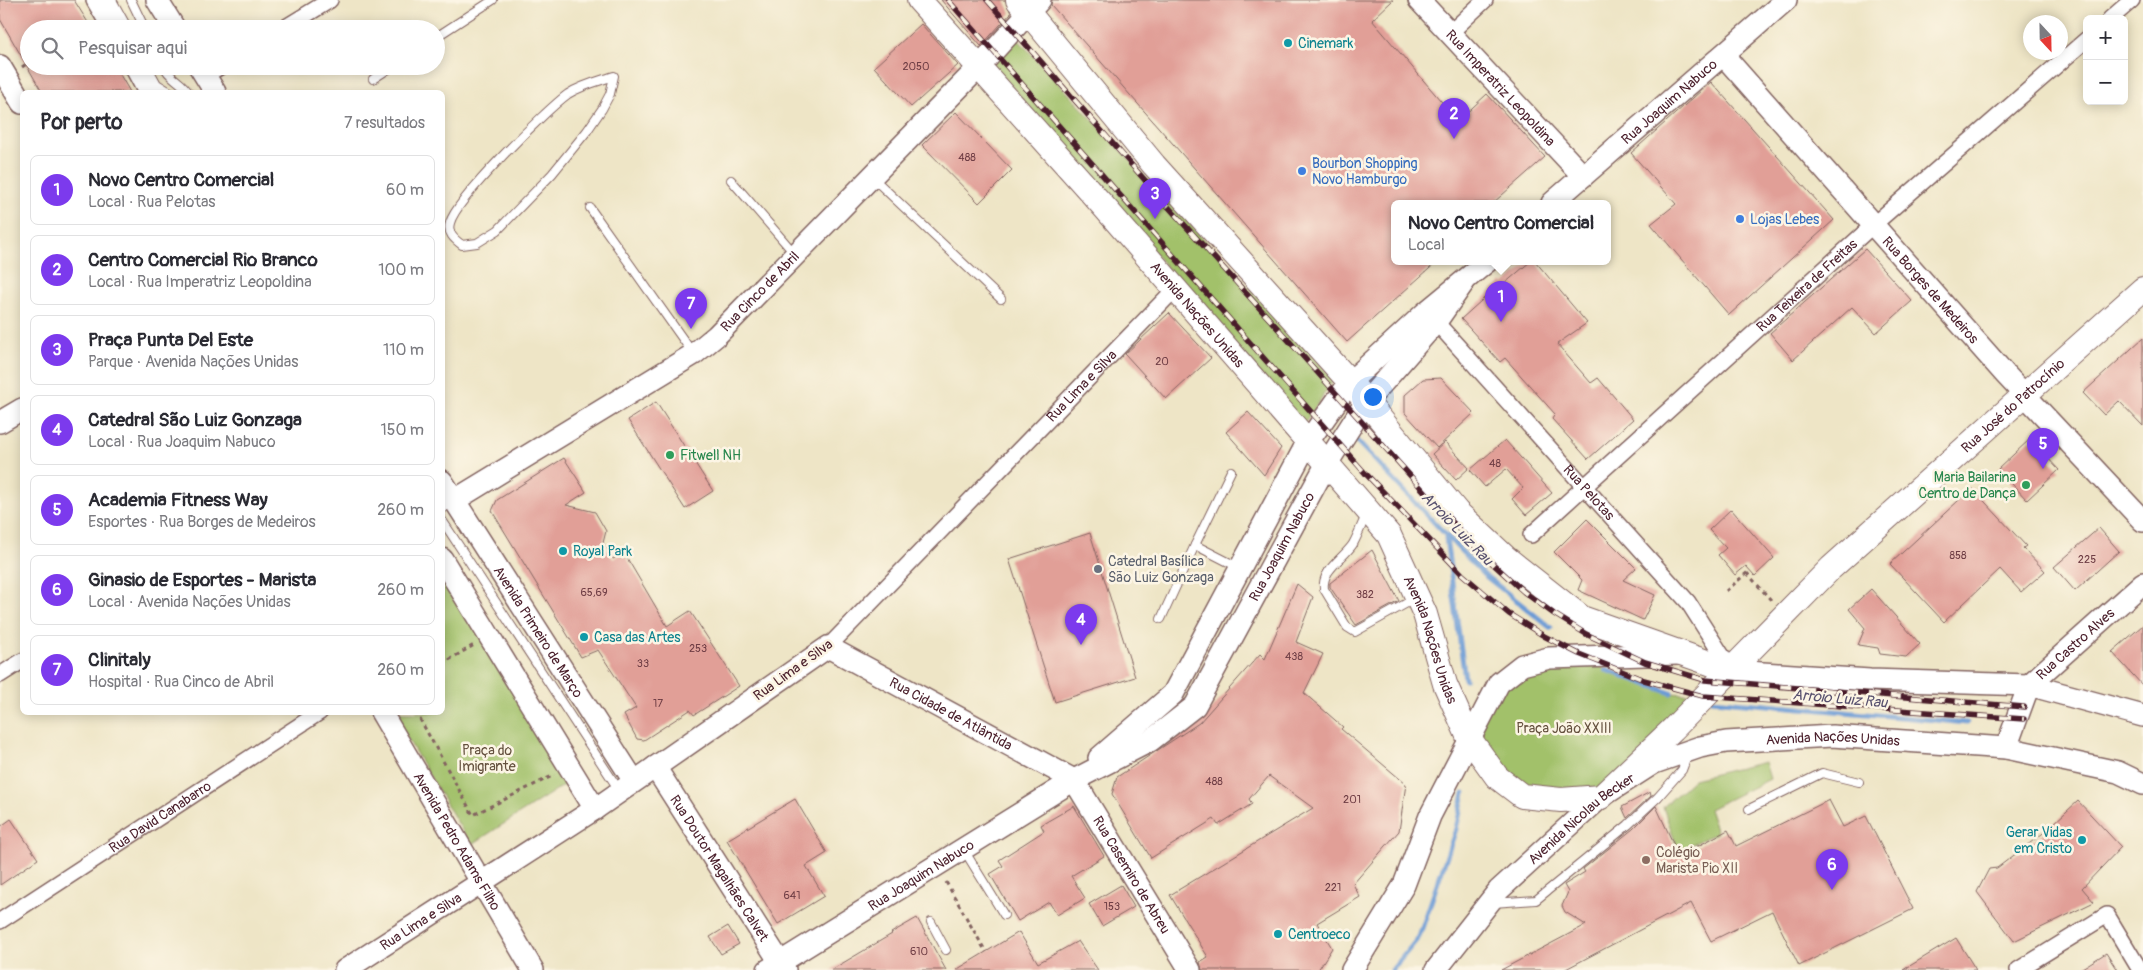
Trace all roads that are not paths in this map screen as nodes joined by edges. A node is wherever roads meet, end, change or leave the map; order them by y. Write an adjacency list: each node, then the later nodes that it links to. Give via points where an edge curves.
1 (97, 0): 14 (street)
2 (112, 0): 15 (lane)
3 (131, 0): 16 (lane)
4 (157, 0): 17 (street)
5 (330, 0): 18 (street)
6 (493, 0): 19 (lane)
7 (919, 0): 24 (main road, Avenida Nações Unidas)
8 (1419, 0): 20 (street, Rua Imperatriz Leopoldina)
9 (1485, 0): 20 (street)
10 (1786, 0): 22 (street, Rua Joaquim Nabuco)
11 (2132, 0): 13 (street)
12 (1029, 4): 24 (street, Rua Cinco de Abril); 49 (main road, via 1154,165)
13 (2115, 15)
14 (109, 20)
15 (123, 20)
16 (141, 20)
17 (169, 20)
18 (298, 20)
19 (445, 31)
20 (1449, 34): 36 (street, Rua Imperatriz Leopoldina)
21 (2083, 42): 40 (street, Rua Teixeira de Freitas)
22 (1724, 56): 36 (street, Rua Joaquim Nabuco); 40 (street, Rua Borges de Medeiros)
23 (0, 66): 34 (street)
24 (980, 66): 35 (street, Rua Cinco de Abril); 44 (main road, Avenida Nações Unidas)
25 (140, 75): 31 (street)
26 (152, 75): 32 (lane, via 157,84)
27 (169, 75): 33 (lane)
28 (379, 75): 30 (lane)
29 (614, 76): 29 (lane, via 569,94 534,123 455,213 449,230 453,239 462,245 476,243 498,230 517,211 587,131 610,94)
30 (373, 79)
31 (149, 90)
32 (167, 90)
33 (187, 90)
34 (20, 100)
35 (872, 176): 41 (street, Rua Cinco de Abril); 46 (lane)
36 (1583, 176): 38 (street, Rua Joaquim Nabuco)
37 (731, 180): 41 (lane)
38 (1555, 200)
39 (590, 208): 48 (lane)
40 (1872, 226): 50 (street, Rua Borges de Medeiros); 57 (street, Rua Teixeira de Freitas)
41 (796, 254): 48 (street, Rua Cinco de Abril, via 716,336)
42 (1483, 265): 43 (street, Rua Joaquim Nabuco)
43 (1464, 282): 47 (street, Rua Joaquim Nabuco); 49 (street, Rua Joaquim Nabuco, via 1426,312)
44 (1175, 289): 54 (main road, Avenida Nações Unidas); 69 (street, Rua Lima e Silva)
45 (2143, 289): 50 (main road, Rua José do Patrocínio)
46 (1001, 299)
47 (1436, 322): 51 (street, Rua Joaquim Nabuco); 57 (street, Rua Pelotas)
48 (694, 354): 58 (street, Rua Cinco de Abril)
49 (1350, 382): 51 (main road); 54 (street, Rua Joaquim Nabuco)
50 (2024, 395): 60 (street, Rua Borges de Medeiros); 72 (main road, Rua José do Patrocínio, via 1832,568)
51 (1366, 402): 55 (street, Rua Joaquim Nabuco); 70 (main road, via 1457,512 1529,578 1582,618)
52 (20, 410): 53 (street)
53 (0, 422)
54 (1307, 443): 55 (main road, Avenida Nações Unidas); 65 (street, Rua Joaquim Nabuco)
55 (1326, 465): 59 (main road, Avenida Nações Unidas); 82 (street, Rua Joaquim Nabuco, via 1195,706 1150,741)
56 (1232, 471): 63 (lane)
57 (1584, 487): 62 (street, Rua Teixeira de Freitas); 72 (street, Rua Pelotas, via 1688,602)
58 (446, 505): 85 (street, Avenida Primeiro de Março)
59 (1368, 511): 67 (main road, Avenida Nações Unidas, via 1389,535); 67 (lane, via 1352,545 1326,575 1324,589 1347,627 1355,632)
60 (2143, 522)
61 (445, 524): 85 (lane)
62 (1531, 535)
63 (1195, 545): 65 (lane); 68 (lane)
64 (445, 564): 87 (street)
65 (1240, 568): 82 (street, Rua Joaquim Nabuco, via 1173,694)
66 (2143, 583): 74 (street, Rua Castro Alves)
67 (1418, 597): 78 (main road, Avenida Nações Unidas, via 1445,684)
68 (1161, 619)
69 (828, 647): 81 (street, Rua Lima e Silva); 82 (street, Rua Cidade de Atlântida)
70 (1680, 654): 72 (main road); 78 (street, via 1549,658 1522,665 1499,683)
71 (20, 662): 73 (street)
72 (1732, 671): 74 (street); 86 (main road, Avenida Nicolau Becker)
73 (0, 675)
74 (2029, 685): 77 (street); 79 (street)
75 (315, 715): 93 (street, Rua David Canabarro)
76 (383, 715): 90 (street, Avenida Pedro Adams Filho)
77 (2143, 716)
78 (1469, 738): 86 (main road, Avenida Nações Unidas, via 1497,777 1522,796 1561,800); 100 (street, via 1430,816 1404,885)
79 (2006, 748): 80 (street, Avenida Nações Unidas, via 1832,736 1726,742); 84 (street, Avenida Nações Unidas, via 2118,772)
80 (1689, 751): 86 (street, Avenida Nações Unidas, via 1654,763); 91 (lane, via 1682,770 1658,797 1536,900)
81 (655, 767): 85 (street, Rua Lima e Silva); 96 (street, Rua Doutor Magalhães Calvet)
82 (1074, 780): 89 (street, Rua Joaquim Nabuco); 99 (street, Rua Casemiro de Abreu)
83 (1859, 782): 88 (lane, via 1822,773)
84 (2143, 784)
85 (627, 786): 87 (street, Rua Lima e Silva)
86 (1601, 797): 91 (street, Avenida Nicolau Becker, via 1499,890)
87 (594, 809): 90 (street, Rua Lima e Silva)
88 (1749, 809)
89 (963, 848): 92 (lane); 96 (street, Rua Joaquim Nabuco)
90 (480, 883): 97 (street, Rua Lima e Silva); 98 (street, Avenida Pedro Adams Filho)
91 (1489, 904): 101 (street, Avenida Nicolau Becker)
92 (1004, 915)
93 (0, 921)
94 (931, 922): 95 (lane)
95 (946, 950)
96 (778, 968)
97 (345, 970)
98 (533, 970)
99 (1190, 970)
100 (1352, 970)
101 (1436, 970)
102 (2018, 970): 103 (street, via 2107,915)
103 (2140, 970)

